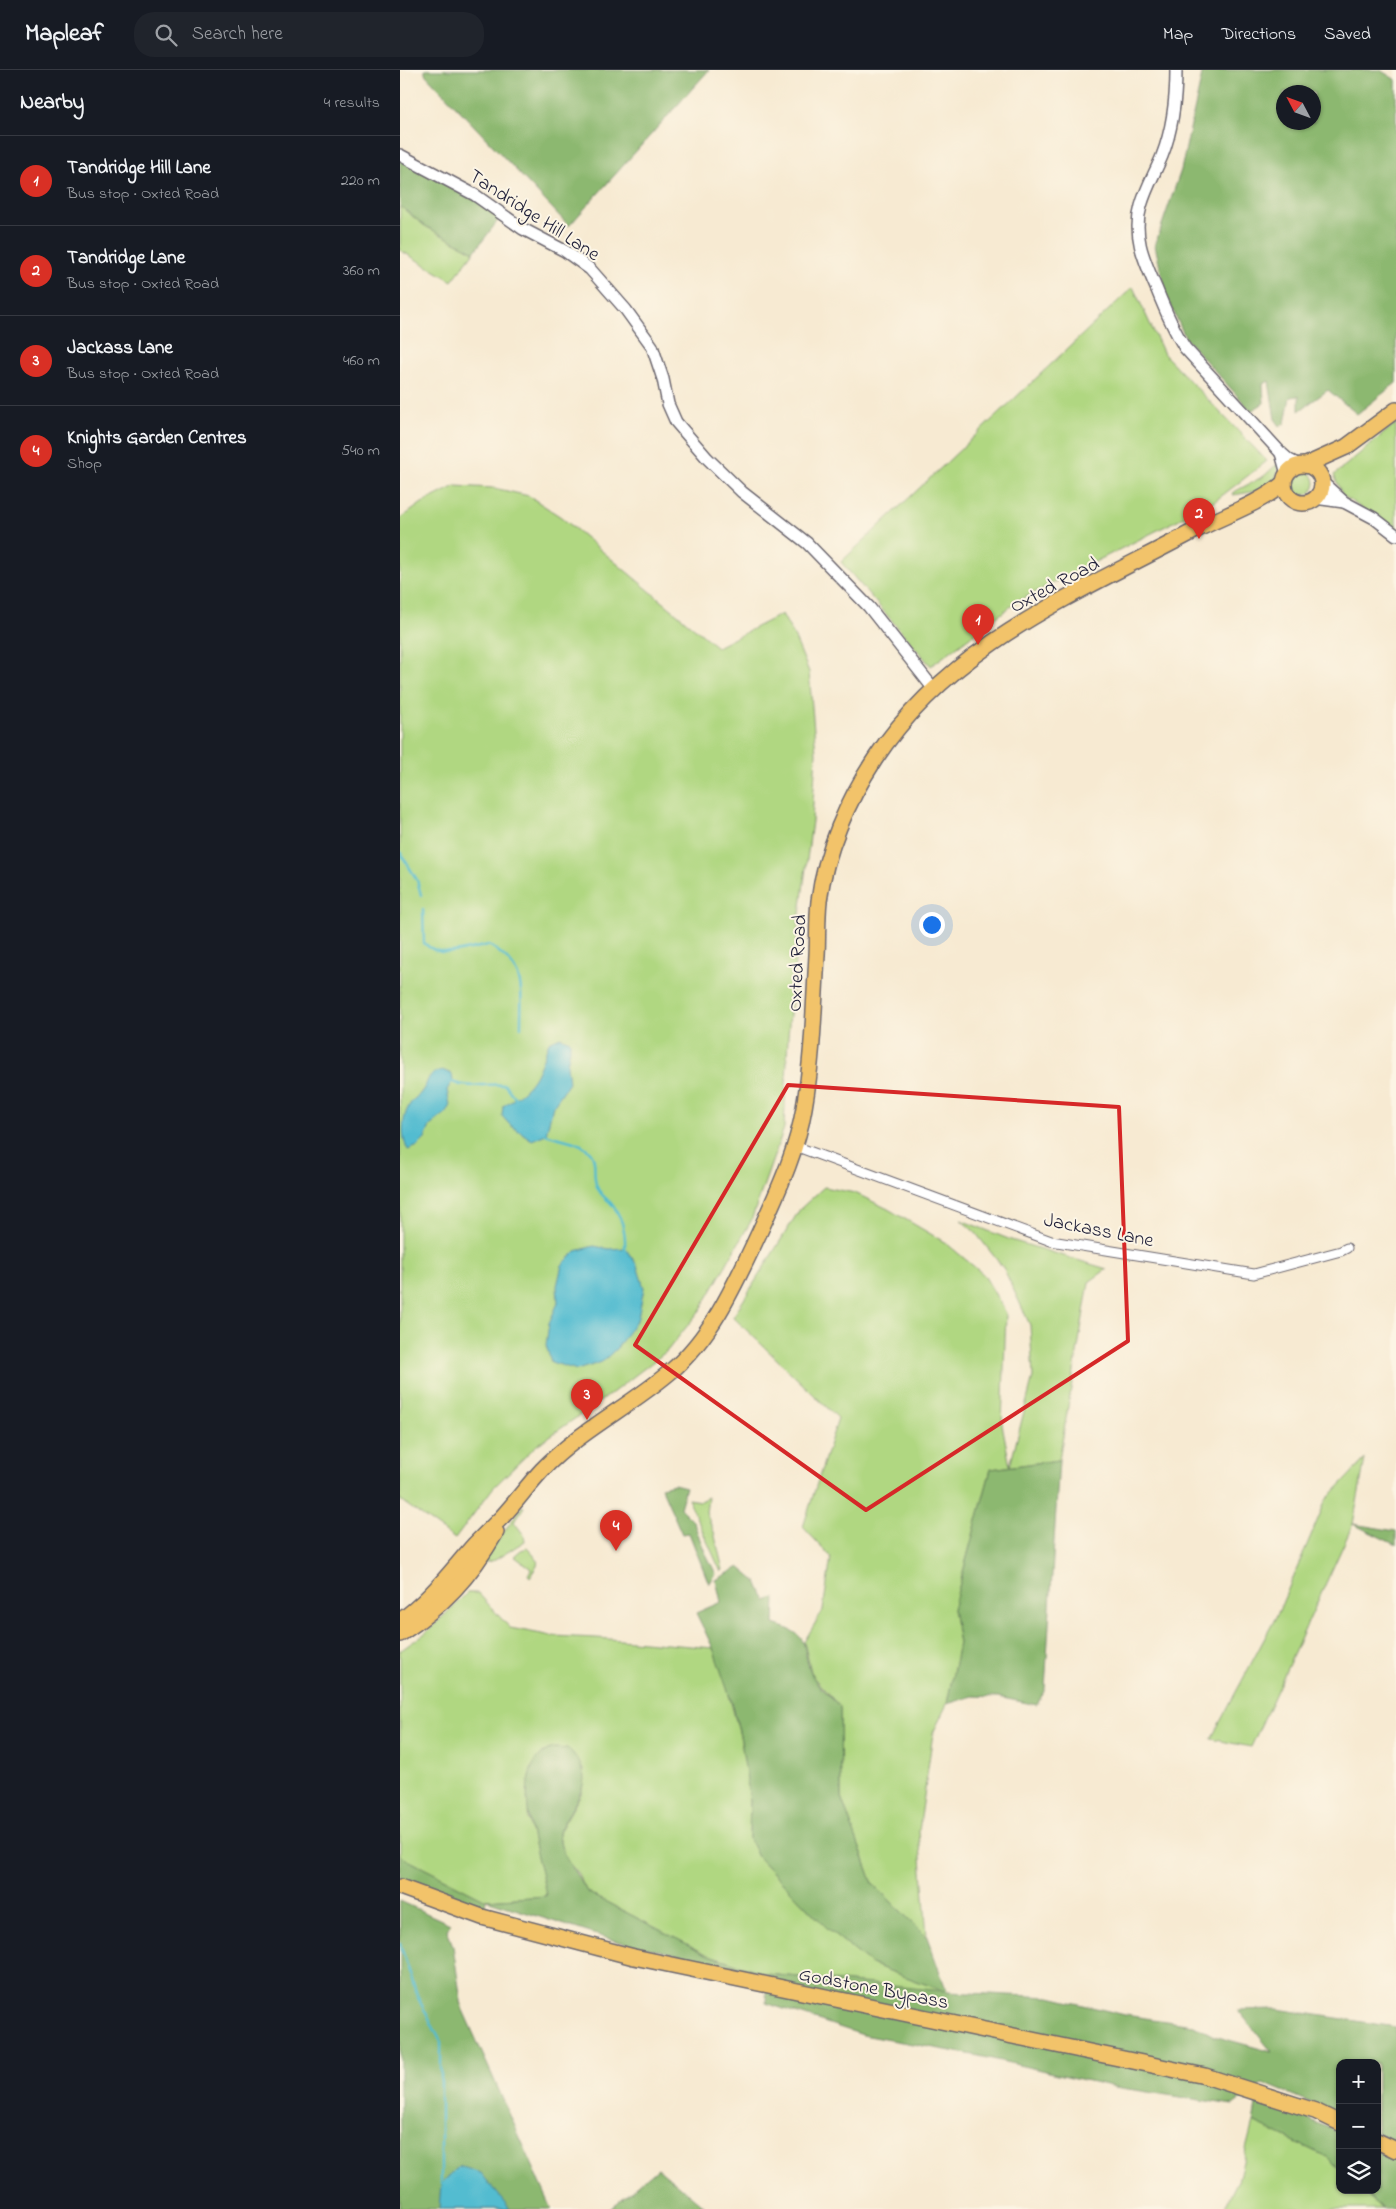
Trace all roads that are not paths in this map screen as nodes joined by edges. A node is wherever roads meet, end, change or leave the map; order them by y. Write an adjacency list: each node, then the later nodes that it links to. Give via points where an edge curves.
1 (1176, 70): 5 (street, via 1171,128 1141,206 1139,242 1145,265 1172,328 1185,348)
2 (400, 156): 14 (street, Tandridge Hill Lane, via 475,195 523,229 565,251 590,269 652,346 676,422 742,492 807,542 869,607)
3 (1396, 410): 4 (main road)
4 (1346, 447): 6 (main road); 8 (main road)
5 (1281, 453): 6 (street); 7 (street)
6 (1302, 465): 7 (main road, via 1291,469); 8 (main road, via 1318,472)
7 (1285, 479): 10 (main road, via 1288,496); 12 (main road, Oxted Road, via 1274,491)
8 (1322, 480): 9 (main road, via 1320,493); 11 (street)
9 (1315, 498): 10 (main road, via 1305,503); 11 (street)
10 (1294, 500): 12 (main road, Oxted Road)
11 (1344, 502): 13 (street, via 1374,518)
12 (1240, 508): 14 (main road, Oxted Road, via 1009,631 966,660)
13 (1396, 535)
14 (934, 688): 15 (main road, Oxted Road, via 903,720 875,758 856,790 828,862 820,900 810,1073)
15 (795, 1146): 16 (street, Jackass Lane, via 1051,1241 1254,1274); 17 (main road, Oxted Road, via 742,1270 695,1346 668,1374 544,1467)
16 (1347, 1248)
17 (504, 1515): 18 (main road, Oxted Road, via 438,1589); 19 (main road, Oxted Road, via 475,1564 448,1597 425,1618)
18 (400, 1621)
19 (400, 1634)
20 (400, 1887): 21 (main road, Godstone Bypass, via 482,1917 634,1957 1205,2076 1260,2092)
21 (1336, 2121)
22 (1381, 2143): 23 (main road)
23 (1396, 2150)

